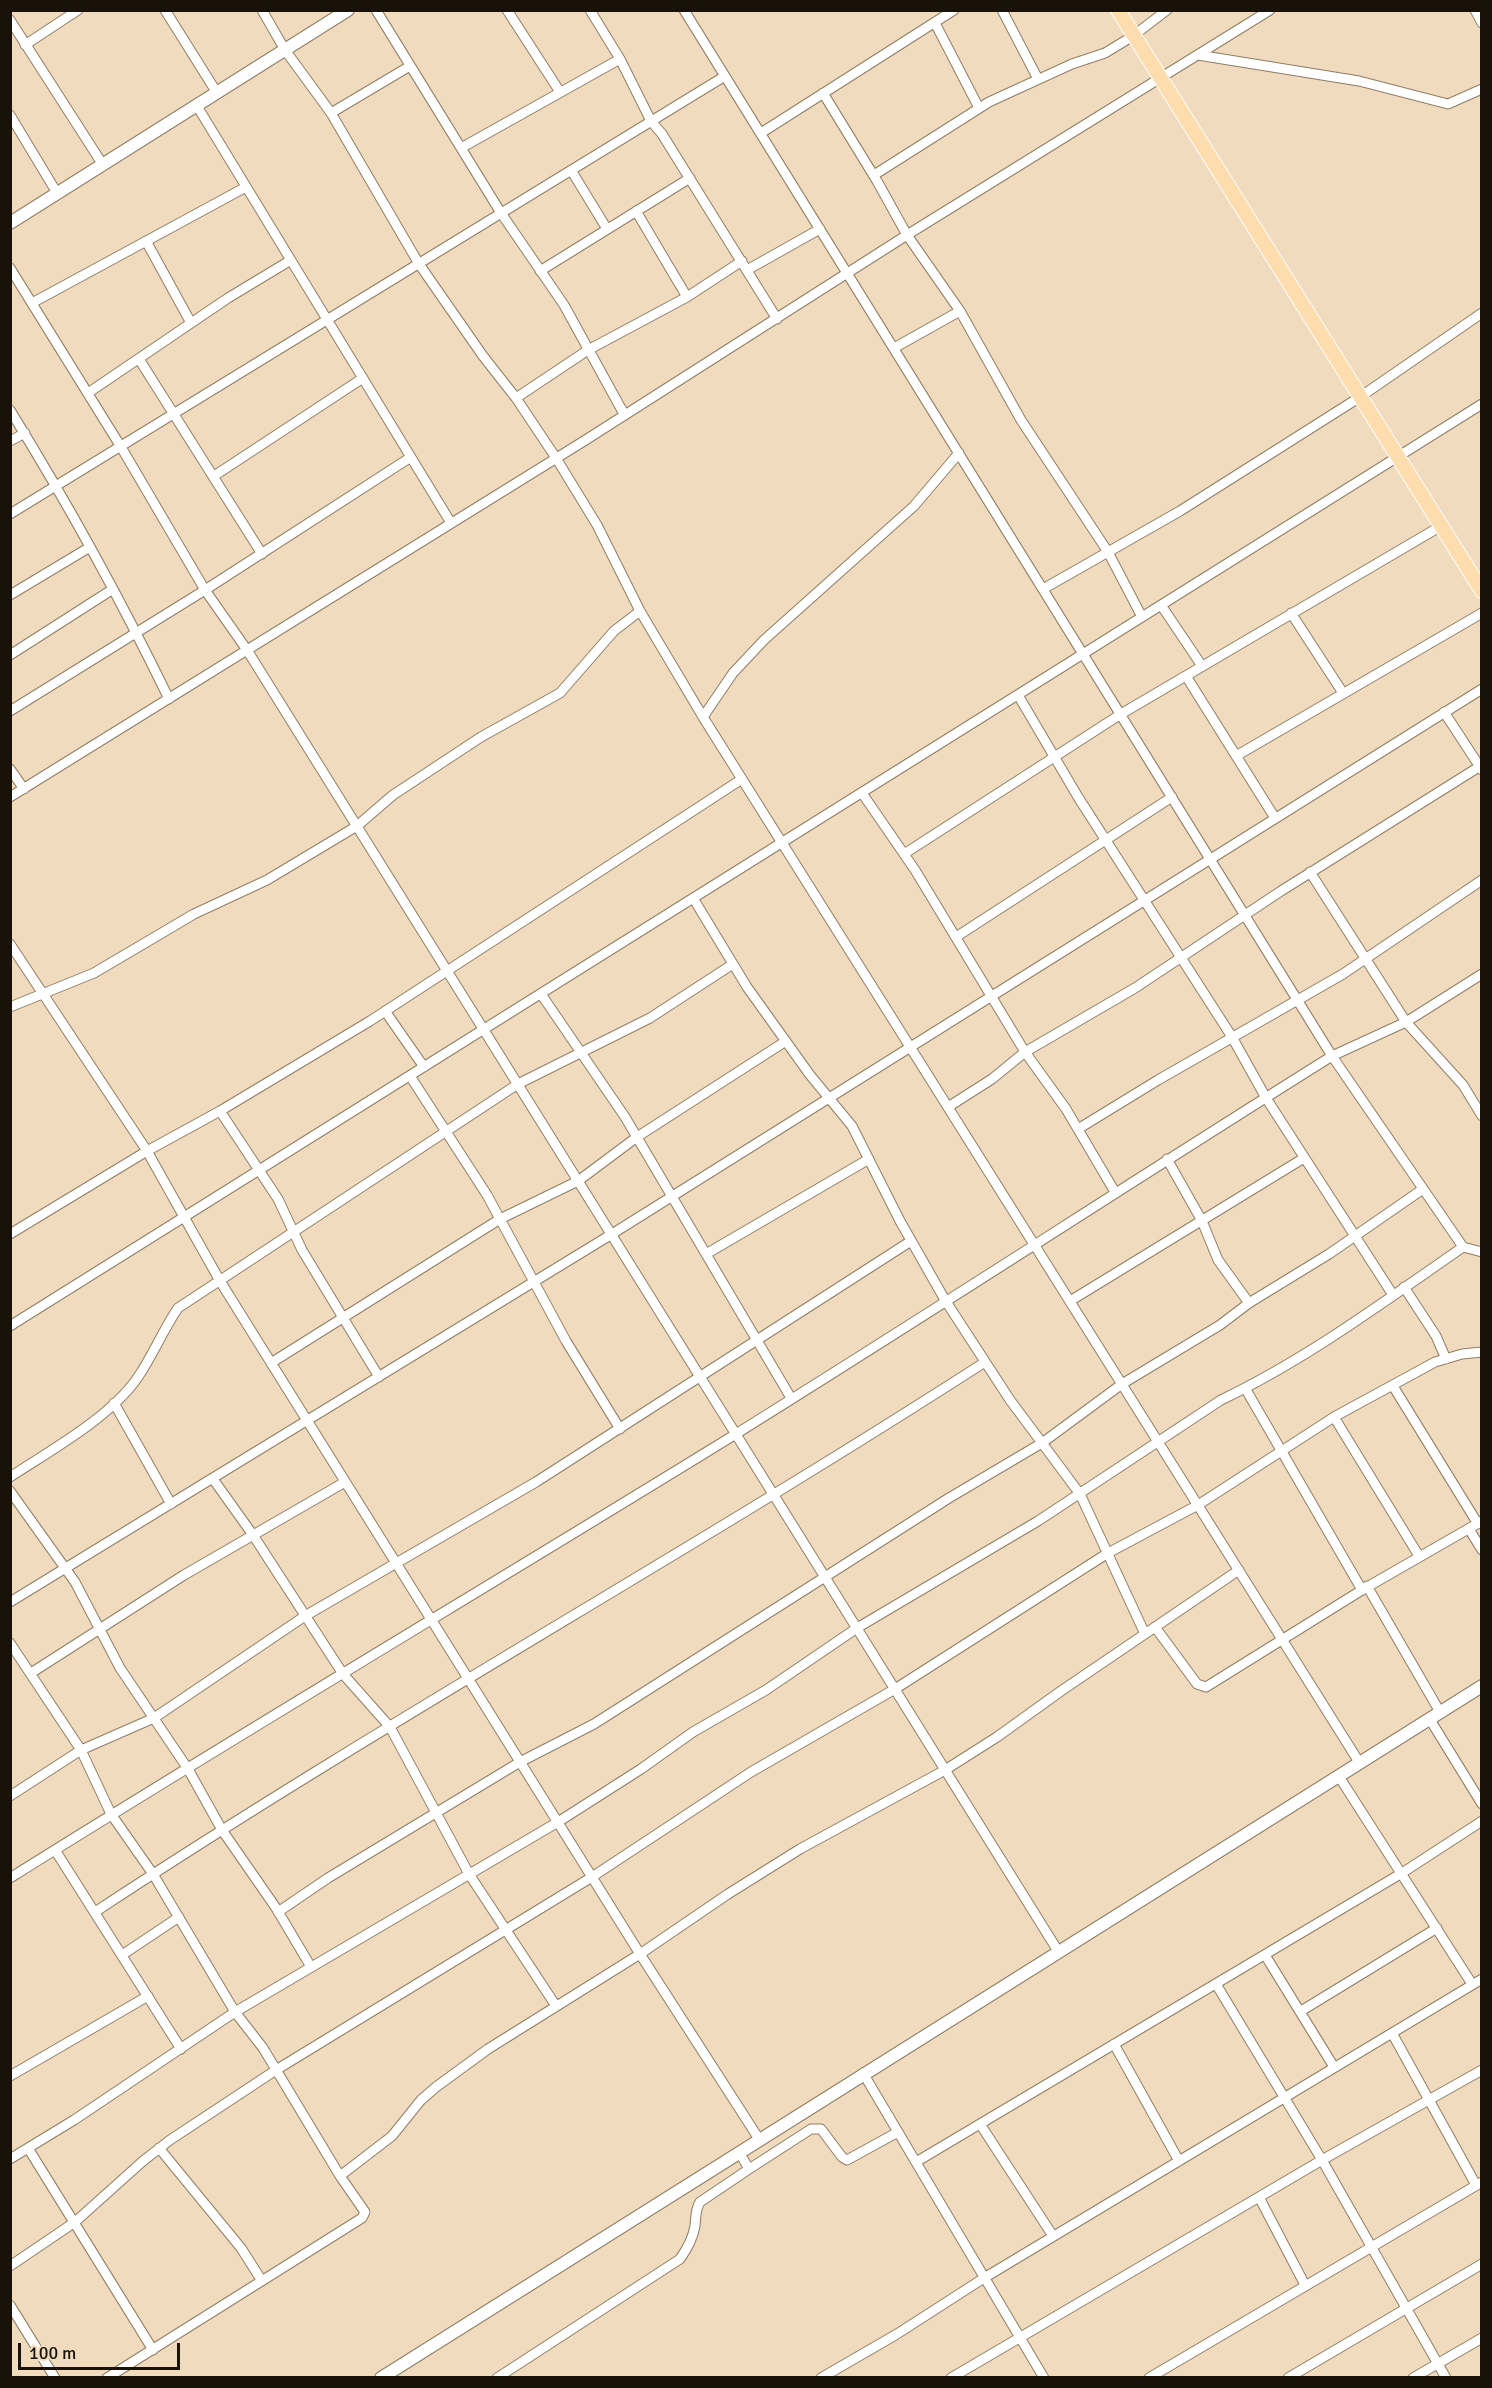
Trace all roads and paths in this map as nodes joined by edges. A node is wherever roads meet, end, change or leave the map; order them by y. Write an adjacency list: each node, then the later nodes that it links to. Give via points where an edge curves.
1 (78, 10): 19 (street)
2 (165, 10): 29 (street)
3 (262, 10): 20 (street)
4 (348, 10): 20 (street)
5 (376, 10): 23 (street)
6 (507, 10): 28 (street)
7 (590, 10): 22 (street)
8 (684, 10): 24 (street)
9 (954, 10): 16 (street)
10 (1002, 10): 25 (street)
11 (1118, 10): 18 (main road)
12 (1167, 10): 18 (street)
13 (1270, 10): 21 (street)
14 (1474, 10): 17 (street)
15 (10, 20): 19 (street)
16 (935, 23): 30 (street); 32 (street)
17 (1482, 23)
18 (1133, 36): 25 (street, via 1105,53); 26 (main road)
19 (25, 45): 38 (street)
20 (285, 50): 29 (street); 33 (street)
21 (1198, 55): 26 (street); 27 (street, via 1359,81 1448,104)
22 (620, 59): 28 (street); 35 (street)
23 (410, 66): 33 (street); 37 (street)
24 (726, 76): 35 (street); 36 (street)
25 (1038, 79): 32 (street)
26 (1160, 79): 49 (street); 69 (main road)
27 (1482, 89)
28 (560, 92): 37 (street)
29 (217, 93): 31 (street)
30 (823, 93): 36 (street); 40 (street)
31 (197, 106): 38 (street); 42 (street)
32 (979, 108): 40 (street)
33 (331, 113): 52 (street)
34 (10, 115): 43 (street)
35 (651, 122): 39 (street); 41 (street)
36 (761, 133): 48 (street)
37 (461, 148): 45 (street)
38 (103, 165): 43 (street)
39 (571, 170): 45 (street); 47 (street)
40 (874, 175): 49 (street)
41 (690, 178): 44 (street); 53 (street)
42 (246, 187): 50 (street); 51 (street)
43 (57, 193): 46 (street)
44 (636, 211): 47 (street); 57 (street)
45 (501, 213): 52 (street); 55 (street)
46 (10, 223)
47 (607, 229): 55 (street)
48 (820, 229): 53 (street); 56 (street)
49 (906, 235): 56 (street); 59 (street)
50 (146, 241): 58 (street); 63 (street)
51 (291, 260): 62 (street); 63 (street)
52 (419, 264): 62 (street); 70 (street)
53 (745, 266): 57 (street); 61 (street)
54 (10, 268): 58 (street)
55 (540, 271): 65 (street)
56 (848, 274): 61 (street); 64 (street)
57 (687, 297): 65 (street)
58 (32, 303): 68 (street)
59 (960, 311): 64 (street); 88 (street, via 1021,420)
60 (1482, 313): 69 (street)
61 (777, 319): 74 (street)
62 (328, 320): 67 (street); 73 (street)
63 (191, 323): 66 (street)
64 (894, 348): 78 (street)
65 (588, 350): 70 (street); 74 (street)
66 (139, 359): 68 (street); 73 (street)
67 (363, 378): 79 (street); 82 (street)
68 (88, 393): 77 (street)
69 (1360, 397): 80 (main road); 88 (street)
70 (516, 398): 81 (street)
71 (1482, 404): 80 (street)
72 (10, 410): 75 (street)
73 (173, 414): 77 (street); 82 (street)
74 (624, 414): 81 (street)
75 (25, 433): 76 (street); 83 (street)
76 (10, 441)
77 (121, 447): 83 (street); 92 (street)
78 (959, 453): 91 (street); 113 (street, via 914,506 764,640 733,673)
79 (411, 457): 85 (street); 89 (street)
80 (1398, 457): 86 (main road); 95 (street)
81 (556, 458): 85 (street); 96 (street, via 597,525)
82 (214, 476): 89 (street)
83 (57, 486): 84 (street); 87 (street)
84 (10, 514)
85 (451, 523): 101 (street)
86 (1441, 526): 93 (main road); 97 (street)
87 (90, 547): 90 (street); 94 (street)
88 (1108, 552): 91 (street); 99 (street)
89 (262, 554): 92 (street)
90 (113, 589): 100 (street); 103 (street)
91 (1043, 589): 102 (street)
92 (205, 591): 100 (street); 101 (street)
93 (1482, 591)
94 (10, 595)
95 (1161, 605): 99 (street); 104 (street)
96 (640, 611): 113 (street); 124 (street, via 614,631 560,693 481,737 393,795)
97 (1291, 613): 104 (street); 107 (street)
98 (1482, 613): 107 (street)
99 (1142, 617): 102 (street)
100 (137, 633): 109 (street); 110 (street)
101 (247, 650): 109 (street); 124 (street)
102 (1083, 654): 108 (street); 112 (street)
103 (10, 655)
104 (1202, 666): 105 (street)
105 (1186, 676): 112 (street); 114 (street)
106 (1482, 689): 111 (street)
107 (1342, 693): 114 (street)
108 (1018, 695): 115 (street); 120 (street)
109 (169, 699): 119 (street)
110 (10, 711)
111 (1444, 712): 116 (street); 123 (street)
112 (1121, 714): 115 (street); 122 (street)
113 (703, 717): 118 (street)
114 (1236, 756): 123 (street)
115 (1055, 758): 125 (street); 127 (street)
116 (1481, 767): 129 (street)
117 (10, 769): 119 (street)
118 (742, 779): 126 (street); 139 (street)
119 (24, 789): 121 (street)
120 (862, 793): 126 (street); 127 (street)
121 (10, 797)
122 (1172, 797): 125 (street); 128 (street)
123 (1275, 818): 128 (street)
124 (357, 826): 139 (street); 141 (street, via 267,880 194,914 93,973)
125 (1107, 841): 132 (street); 134 (street)
126 (782, 843): 131 (street); 151 (street)
127 (904, 854): 134 (street)
128 (1210, 858): 132 (street); 133 (street)
129 (1310, 872): 133 (street); 137 (street)
130 (1482, 880): 137 (street)
131 (693, 898): 138 (street); 142 (street)
132 (1145, 899): 136 (street); 143 (street)
133 (1245, 915): 136 (street); 144 (street)
134 (956, 937): 143 (street)
135 (10, 944): 141 (street)
136 (1181, 958): 149 (street); 153 (street)
137 (1366, 958): 144 (street); 147 (street)
138 (733, 964): 150 (street); 152 (street, via 650,1018)
139 (447, 970): 146 (street); 148 (street)
140 (1482, 974): 147 (street)
141 (44, 992): 145 (street); 166 (street)
142 (541, 994): 148 (street); 152 (street)
143 (990, 996): 151 (street); 153 (street)
144 (1297, 999): 149 (street); 154 (street)
145 (10, 1007)
146 (385, 1011): 155 (street); 161 (street)
147 (1406, 1022): 154 (street); 162 (street, via 1463,1085)
148 (484, 1030): 155 (street); 157 (street)
149 (1232, 1037): 159 (street); 163 (street)
150 (786, 1041): 158 (street); 165 (street)
151 (910, 1046): 158 (street); 160 (street)
152 (581, 1052): 157 (street); 165 (street)
153 (1025, 1052): 160 (street); 163 (street)
154 (1332, 1056): 159 (street); 172 (street)
155 (424, 1067): 156 (street)
156 (410, 1076): 164 (street); 170 (street)
157 (518, 1084): 164 (street); 171 (street)
158 (829, 1098): 168 (street, via 852,1126); 174 (street)
159 (1266, 1098): 167 (street); 169 (street)
160 (948, 1107): 183 (street)
161 (220, 1111): 166 (street); 170 (street)
162 (1482, 1116)
163 (1078, 1129): 173 (street)
164 (445, 1133): 176 (street); 178 (street)
165 (637, 1137): 171 (street); 174 (street)
166 (147, 1151): 175 (street); 179 (street)
167 (1304, 1158): 177 (street); 181 (street)
168 (869, 1160): 182 (street); 186 (street)
169 (1167, 1160): 173 (street); 177 (street)
170 (260, 1170): 175 (street); 178 (street)
171 (578, 1181): 176 (street); 180 (street)
172 (1423, 1190): 181 (street); 184 (street)
173 (1115, 1192): 183 (street)
174 (672, 1196): 180 (street); 186 (street)
175 (185, 1216): 187 (street); 195 (street)
176 (500, 1219): 188 (street); 194 (street)
177 (1202, 1221): 192 (street); 193 (street, via 1218,1260)
178 (294, 1232): 187 (street); 194 (street)
179 (10, 1234)
180 (612, 1234): 188 (street); 201 (street)
181 (1355, 1236): 190 (street); 193 (street)
182 (911, 1241): 191 (street); 196 (street)
183 (1034, 1244): 191 (street); 192 (street)
184 (1463, 1247): 185 (street); 189 (street)
185 (1482, 1252)
186 (706, 1254): 196 (street)
187 (220, 1281): 200 (street); 207 (street, via 177,1308 138,1377)
188 (534, 1282): 202 (street); 210 (street)
189 (1404, 1287): 190 (street); 198 (street)
190 (1393, 1295): 205 (street)
191 (945, 1300): 199 (street); 206 (street)
192 (1070, 1301): 203 (street)
193 (1249, 1303): 203 (street)
194 (343, 1317): 200 (street); 202 (street)
195 (10, 1326)
196 (757, 1340): 201 (street); 206 (street)
197 (1482, 1352): 198 (street)
198 (1446, 1359): 204 (street)
199 (985, 1362): 213 (street); 219 (street)
200 (271, 1363): 209 (street)
201 (700, 1376): 210 (street); 211 (street)
202 (379, 1377): 209 (street)
203 (1122, 1384): 212 (street); 213 (street)
204 (1393, 1386): 208 (street); 223 (street)
205 (1245, 1388): 212 (street); 214 (street)
206 (792, 1398): 211 (street)
207 (114, 1403): 215 (street); 221 (street)
208 (1334, 1417): 214 (street); 228 (street)
209 (307, 1421): 216 (street); 217 (street)
210 (620, 1429): 229 (street)
211 (736, 1434): 219 (street); 236 (street)
212 (1159, 1442): 220 (street); 222 (street)
213 (1042, 1443): 220 (street); 232 (street)
214 (1282, 1452): 222 (street); 233 (street)
215 (10, 1477)
216 (213, 1479): 221 (street); 225 (street)
217 (345, 1482): 225 (street); 229 (street)
218 (10, 1491): 230 (street)
219 (774, 1494): 232 (street); 245 (street)
220 (1080, 1494): 227 (street); 238 (street)
221 (171, 1504): 230 (street)
222 (1198, 1505): 227 (street); 231 (street)
223 (1480, 1522): 224 (street)
224 (1469, 1529): 226 (street); 228 (street)
225 (253, 1535): 235 (street); 239 (street)
226 (1482, 1550)
227 (1108, 1553): 240 (street); 247 (street)
228 (1419, 1556): 233 (street)
229 (396, 1563): 235 (street); 236 (street)
230 (66, 1569): 234 (street); 239 (street)
231 (1239, 1570): 237 (street); 241 (street)
232 (826, 1578): 238 (street); 252 (street, via 594,1724)
233 (1365, 1588): 241 (street); 248 (street)
234 (10, 1602)
235 (305, 1616): 244 (street); 249 (street)
236 (432, 1621): 244 (street); 245 (street)
237 (1155, 1627): 240 (street); 241 (street, via 1197,1684 1206,1688)
238 (857, 1628): 247 (street); 262 (street)
239 (100, 1630): 243 (street); 249 (street)
240 (1145, 1634): 255 (street)
241 (1282, 1639): 253 (street)
242 (10, 1643): 243 (street)
243 (31, 1673): 251 (street)
244 (344, 1674): 250 (street); 254 (street)
245 (468, 1679): 250 (street); 252 (street)
246 (1482, 1686): 248 (street)
247 (895, 1689): 255 (street); 268 (street, via 751,1772)
248 (1435, 1715): 253 (street); 258 (street)
249 (154, 1718): 251 (street); 254 (street)
250 (390, 1727): 260 (street); 263 (street)
251 (81, 1750): 257 (street); 259 (street)
252 (520, 1762): 260 (street); 262 (street)
253 (1359, 1762): 256 (street)
254 (188, 1769): 259 (street); 263 (street)
255 (945, 1770): 275 (street); 276 (street, via 800,1849)
256 (1338, 1775): 265 (street); 275 (street)
257 (10, 1796)
258 (1482, 1804)
259 (111, 1814): 264 (street); 266 (street)
260 (437, 1814): 267 (street); 271 (street)
261 (1482, 1821): 265 (street)
262 (558, 1822): 267 (street); 268 (street)
263 (222, 1830): 266 (street); 271 (street)
264 (56, 1850): 269 (street); 270 (street)
265 (1402, 1873): 273 (street); 278 (street)
266 (153, 1874): 270 (street); 272 (street)
267 (469, 1874): 274 (street); 279 (street)
268 (592, 1877): 274 (street); 276 (street)
269 (10, 1878)
270 (95, 1912): 277 (street)
271 (278, 1912): 279 (street)
272 (179, 1917): 277 (street); 286 (street)
273 (1437, 1928): 282 (street); 285 (street)
274 (506, 1929): 284 (street); 291 (street)
275 (1058, 1951): 293 (street)
276 (640, 1954): 284 (street); 299 (street)
277 (122, 1955): 283 (street)
278 (1265, 1955): 281 (street); 285 (street)
279 (311, 1967): 286 (street)
280 (1482, 1979): 282 (street)
281 (1216, 1984): 288 (street); 295 (street)
282 (1472, 1984): 287 (street)
283 (148, 1996): 289 (street); 294 (street)
284 (556, 2006): 308 (street, via 436,2087 392,2136)
285 (1301, 2011): 290 (street)
286 (235, 2012): 289 (street); 291 (street)
287 (1392, 2033): 290 (street); 296 (street)
288 (1114, 2044): 297 (street); 305 (street)
289 (181, 2049): 300 (street)
290 (1334, 2067): 295 (street)
291 (276, 2070): 301 (street); 308 (street)
292 (1482, 2070): 296 (street)
293 (863, 2073): 298 (street); 299 (street)
294 (10, 2076)
295 (1284, 2097): 304 (street); 305 (street)
296 (1429, 2099): 304 (street); 309 (street)
297 (980, 2124): 306 (street); 312 (street)
298 (898, 2132): 306 (street); 307 (street, via 847,2160 821,2129 811,2129)
299 (759, 2139): 302 (street)
300 (28, 2148): 303 (street); 311 (street)
301 (159, 2148): 311 (street); 317 (street, via 241,2247)
302 (739, 2152): 307 (street); 327 (street)
303 (10, 2159)
304 (1322, 2160): 310 (street); 313 (street)
305 (1179, 2161): 312 (street)
306 (916, 2162): 316 (street)
307 (749, 2169): 328 (street, via 700,2202 694,2229 680,2259)
308 (340, 2176): 317 (street, via 365,2212 362,2218)
309 (1479, 2183): 313 (street)
310 (1259, 2197): 318 (street); 321 (street)
311 (75, 2222): 315 (street); 323 (street)
312 (1053, 2236): 316 (street)
313 (1372, 2246): 318 (street); 320 (street)
314 (1482, 2264): 320 (street)
315 (10, 2266)
316 (984, 2278): 321 (street); 329 (street)
317 (262, 2281): 323 (street)
318 (1305, 2285): 332 (street)
319 (10, 2305): 325 (street)
320 (1408, 2307): 324 (street); 333 (street)
321 (1020, 2338): 330 (street); 331 (street)
322 (1482, 2338): 324 (street)
323 (153, 2350): 326 (street)
324 (1438, 2362): 334 (street); 335 (street)
325 (55, 2378)
326 (108, 2378)
327 (381, 2378)
328 (497, 2378)
329 (821, 2378)
330 (951, 2378)
331 (1044, 2378)
332 (1149, 2378)
333 (1288, 2378)
334 (1413, 2378)
335 (1446, 2378)

